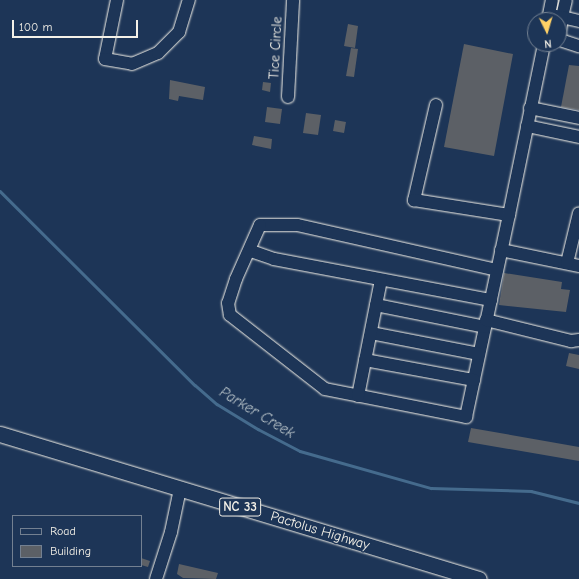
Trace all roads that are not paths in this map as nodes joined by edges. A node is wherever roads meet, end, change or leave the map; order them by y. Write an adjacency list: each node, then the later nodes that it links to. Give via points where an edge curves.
1 (116, 0): 2 (street, via 105,59 142,63 158,53 185,22)
2 (189, 0)
3 (293, 0): 13 (street, Tice Circle)
4 (552, 0): 6 (street)
5 (566, 0): 7 (street)
6 (550, 12)
7 (563, 12)
8 (567, 18): 9 (street)
9 (579, 21)
10 (567, 42): 11 (street)
11 (579, 46)
12 (542, 52): 15 (street)
13 (288, 97)
14 (436, 105): 20 (street, via 414,200)
15 (530, 108): 16 (street); 17 (street)
16 (579, 118)
17 (527, 126): 18 (street); 20 (street)
18 (579, 137)
19 (579, 213): 23 (street)
20 (509, 215): 21 (street)
21 (501, 250): 23 (street); 25 (street)
22 (251, 251): 25 (street, via 254,232 260,225 297,225); 26 (street); 35 (street, via 228,303 230,314 252,334 287,356 325,389)
23 (567, 263): 24 (street)
24 (579, 266)
25 (497, 270): 27 (street)
26 (381, 280): 27 (street); 28 (street)
27 (491, 300): 29 (street)
28 (376, 305): 29 (street); 30 (street)
29 (486, 324): 31 (street, via 571,341); 32 (street)
30 (371, 333): 32 (street); 33 (street)
31 (579, 340)
32 (479, 354): 34 (street)
33 (365, 360): 34 (street); 35 (street)
34 (474, 380): 35 (street, via 466,417)
35 (358, 396)
36 (0, 434): 37 (main road, Pactolus Highway / NC 33)
37 (180, 488): 38 (street, via 171,532); 39 (main road, Pactolus Highway / NC 33)
38 (156, 579)
39 (479, 579)

